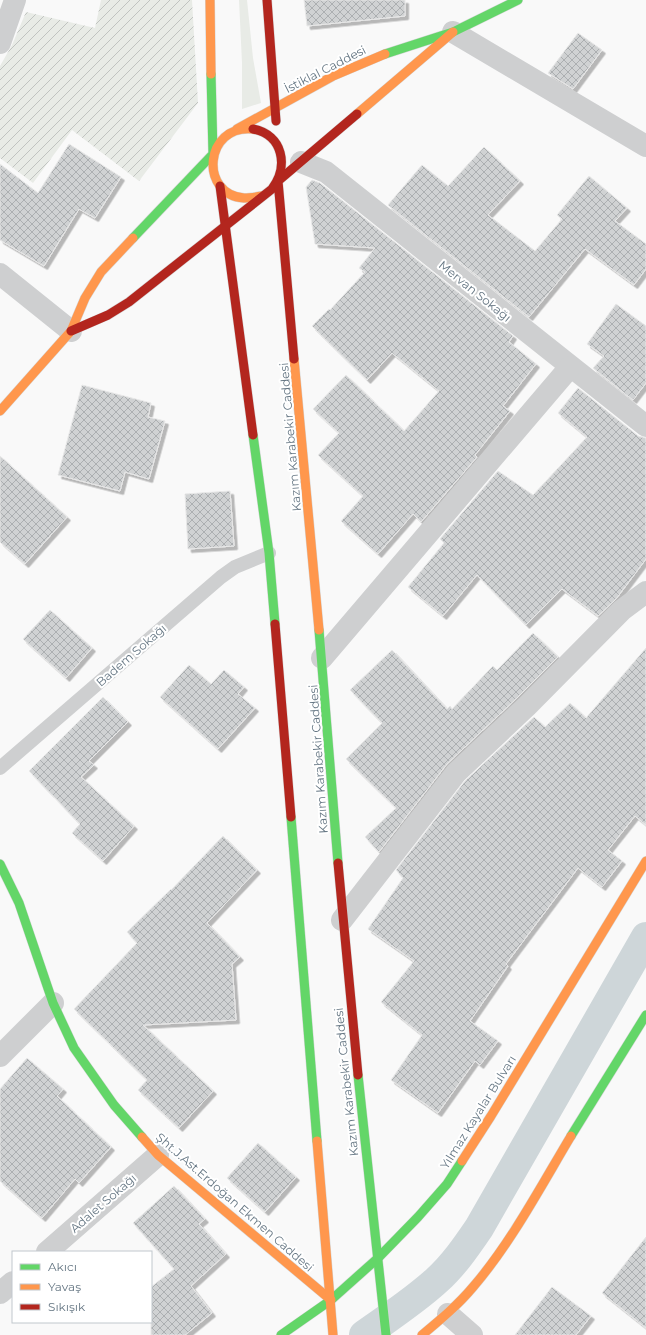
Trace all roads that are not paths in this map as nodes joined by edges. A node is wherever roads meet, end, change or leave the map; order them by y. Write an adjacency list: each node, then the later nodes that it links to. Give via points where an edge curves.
1 (14, 0): 6 (street)
2 (210, 0): 11 (street)
3 (267, 0): 7 (street)
4 (518, 0): 5 (street, İstiklal Caddesi)
5 (453, 32): 7 (street, İstiklal Caddesi, via 375,57 333,76); 10 (street); 12 (street, İstiklal Caddesi)
6 (0, 43)
7 (275, 108): 8 (street, İstiklal Caddesi); 9 (street)
8 (236, 130): 9 (street, via 260,130 270,136); 11 (street, via 226,135)
9 (278, 146): 13 (street, via 282,157 282,170)
10 (646, 146)
11 (213, 154): 14 (street, via 214,176); 18 (street, via 101,272 85,298)
12 (301, 162): 13 (street, İstiklal Caddesi); 19 (street, Mervan Sokağı, via 326,172)
13 (278, 181): 15 (street); 24 (street, Kazım Karabekir Caddesi)
14 (220, 186): 15 (street, via 239,198); 16 (street)
15 (262, 196): 16 (street)
16 (225, 225): 18 (street, via 129,302 108,315); 22 (street)
17 (0, 274): 18 (street)
18 (71, 330): 20 (street)
19 (570, 367): 21 (street, Mervan Sokağı); 24 (street)
20 (0, 411)
21 (646, 426)
22 (269, 553): 25 (lane, Badem Sokağı, via 235,567 220,577); 37 (street)
23 (646, 592): 28 (street, via 622,610 456,773)
24 (322, 658): 28 (street, Kazım Karabekir Caddesi)
25 (0, 768)
26 (646, 862): 34 (street, Yılmaz Kayalar Bulvarı, via 447,1184)
27 (0, 864): 29 (street, Şht.J.Ast.Erdoğan Ekmen Caddesi, via 19,903)
28 (342, 920): 34 (street, Kazım Karabekir Caddesi)
29 (53, 1003): 31 (street); 32 (street, Şht.J.Ast.Erdoğan Ekmen Caddesi, via 74,1048 114,1105)
30 (646, 1015): 38 (street, via 499,1254 473,1288)
31 (0, 1056)
32 (158, 1155): 33 (street, Adalet Sokağı); 37 (street, Şht.J.Ast.Erdoğan Ekmen Caddesi)
33 (48, 1251)
34 (378, 1258): 37 (street, Yılmaz Kayalar Bulvarı); 41 (street, Kazım Karabekir Caddesi)
35 (12, 1283): 36 (street)
36 (0, 1293)
37 (330, 1300): 39 (street, Yılmaz Kayalar Bulvarı); 40 (street)
38 (448, 1314): 42 (street); 43 (street)
39 (281, 1335)
40 (333, 1335)
41 (386, 1335)
42 (422, 1335)
43 (472, 1335)

